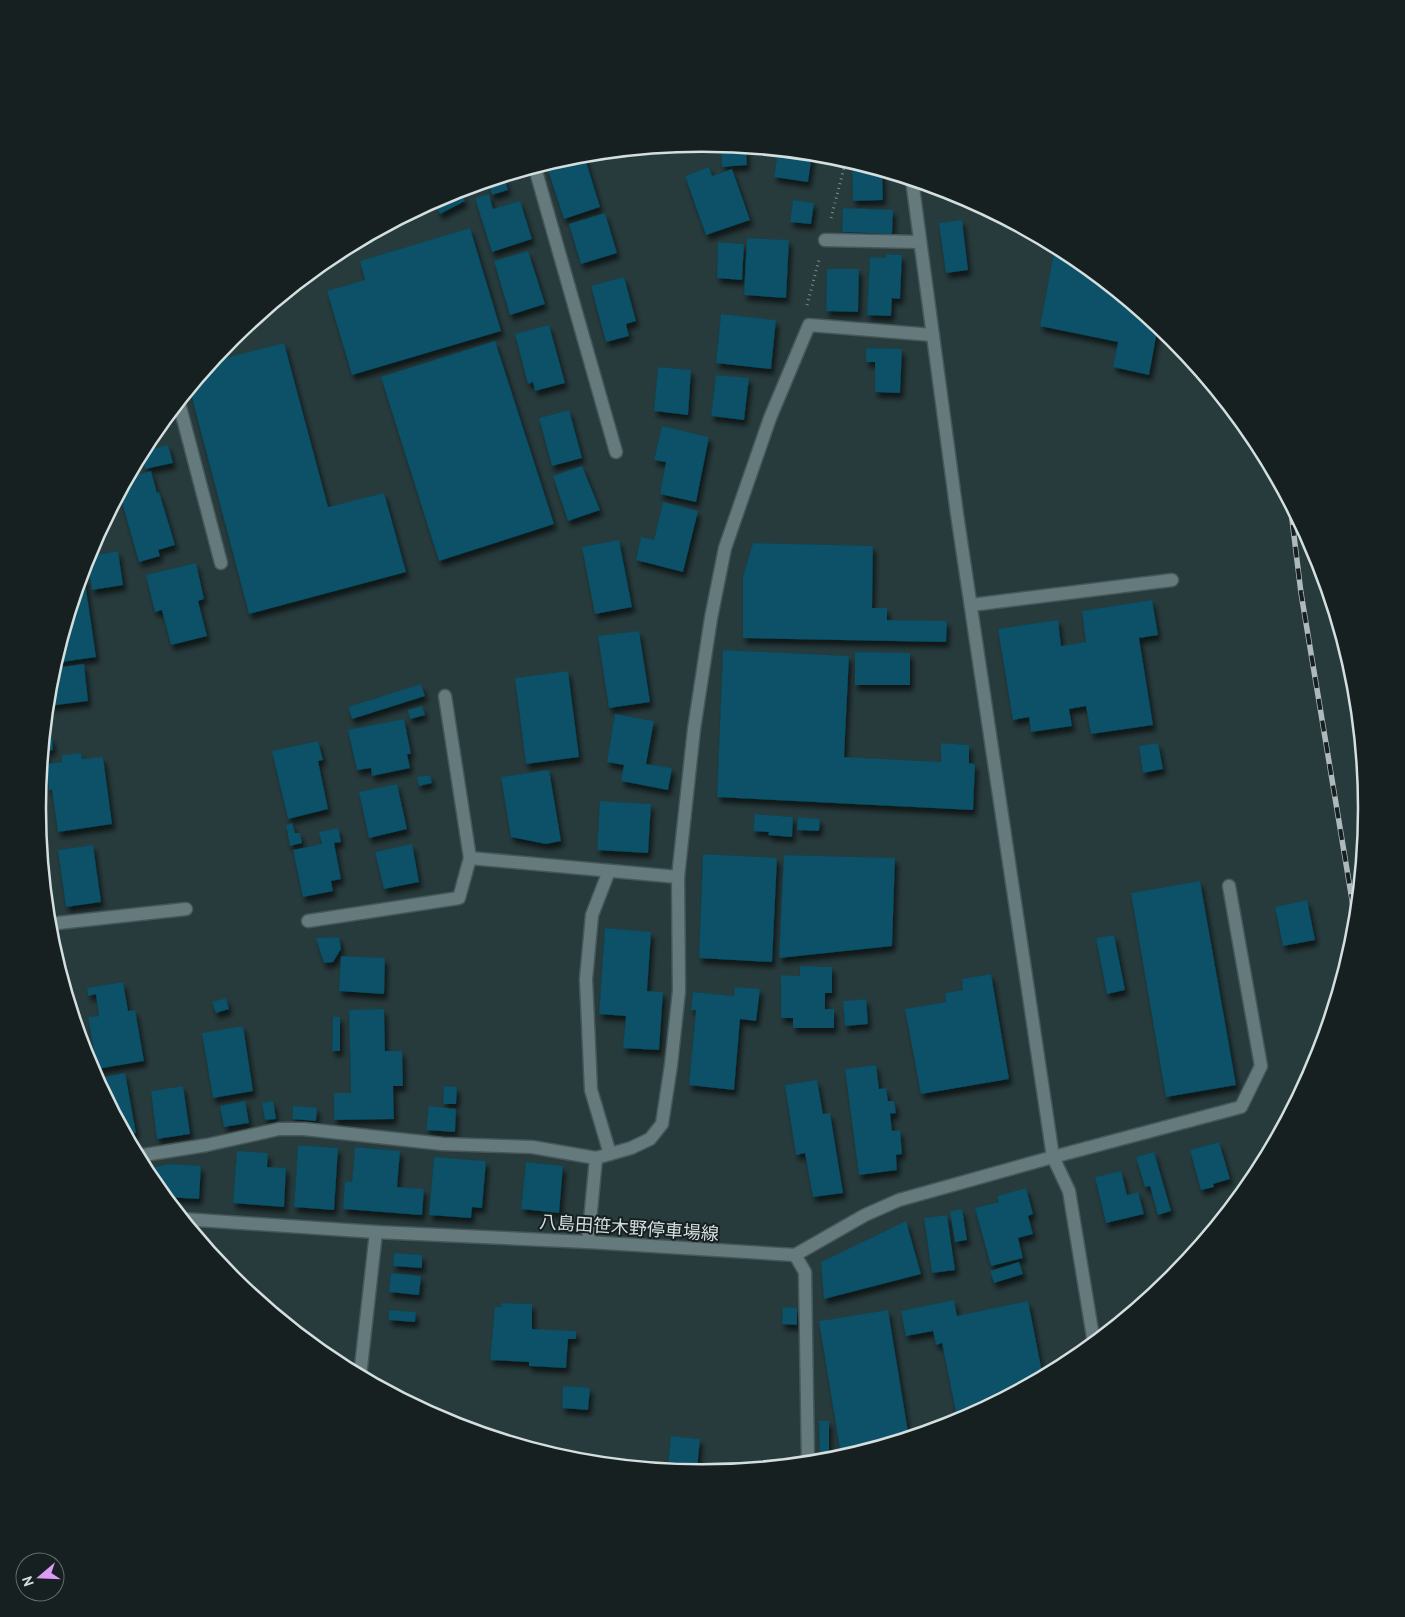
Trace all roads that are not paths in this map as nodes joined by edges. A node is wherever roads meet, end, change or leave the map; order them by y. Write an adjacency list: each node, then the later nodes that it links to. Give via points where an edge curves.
1 (537, 174): 7 (street)
2 (913, 187): 4 (street)
3 (825, 240): 4 (street)
4 (920, 242): 5 (street)
5 (933, 334): 10 (street); 14 (street, via 809,325 770,418 725,548 694,729)
6 (181, 410): 8 (street)
7 (616, 452)
8 (221, 563)
9 (1172, 580): 10 (street)
10 (971, 605): 21 (street)
11 (446, 696): 12 (street)
12 (470, 858): 13 (street); 17 (street, via 459,898)
13 (610, 870): 14 (street); 19 (street, via 592,915 586,979 592,1090)
14 (678, 877): 19 (street, via 679,991 662,1124 650,1139)
15 (1229, 886): 21 (street, via 1261,1066 1241,1107)
16 (186, 909): 18 (street)
17 (308, 921)
18 (58, 932)
19 (610, 1154): 22 (street)
20 (145, 1155): 22 (street, via 280,1129 443,1144 532,1147)
21 (1053, 1157): 26 (street, via 899,1200 865,1215); 27 (street, via 1069,1191)
22 (596, 1158): 25 (street)
23 (191, 1220): 24 (street, 八島田笹木野停車場線)
24 (376, 1232): 25 (street, 八島田笹木野停車場線); 28 (street)
25 (588, 1242): 26 (street, 八島田笹木野停車場線)
26 (795, 1255): 29 (street, via 805,1272)
27 (1093, 1336)
28 (361, 1369)
29 (808, 1456)

